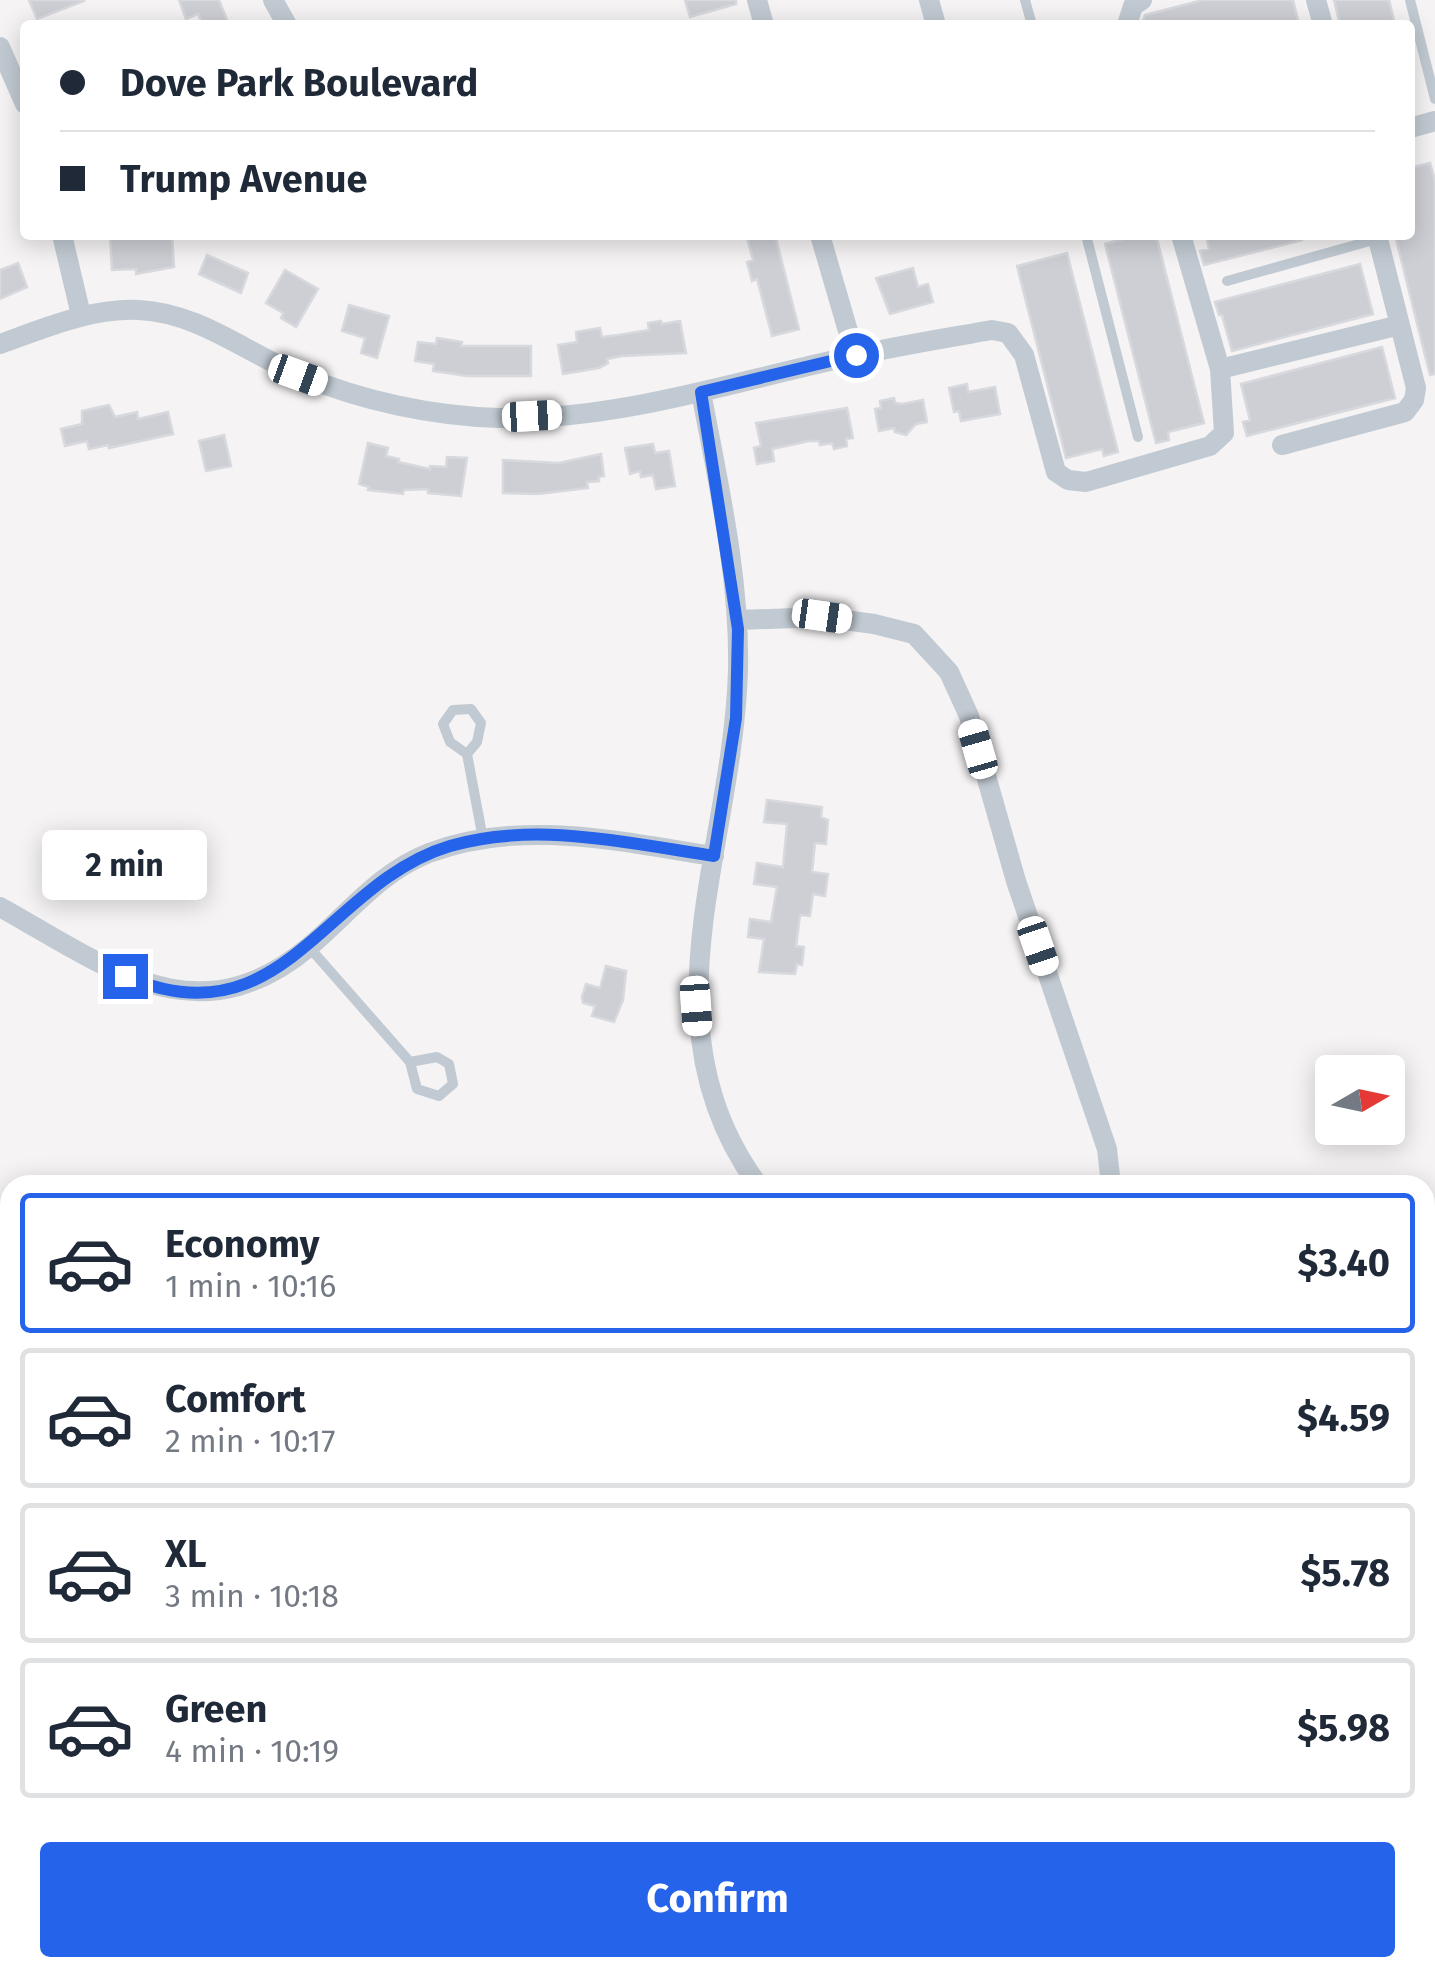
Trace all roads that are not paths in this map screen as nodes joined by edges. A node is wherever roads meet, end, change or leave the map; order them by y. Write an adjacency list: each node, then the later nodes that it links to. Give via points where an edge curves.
1 (1142, 0): 3 (street)
2 (1410, 0): 6 (lane)
3 (1129, 20)
4 (1, 53): 5 (street)
5 (20, 93)
6 (1435, 99)
7 (63, 240): 14 (street)
8 (822, 240): 17 (street)
9 (1087, 240): 20 (lane)
10 (1182, 240): 18 (street)
11 (1368, 240): 13 (lane)
12 (1379, 240): 15 (street)
13 (1227, 281)
14 (82, 315): 16 (street); 19 (street, via 139,310 193,321 298,375 417,410 501,418 564,415)
15 (1400, 326): 18 (street); 21 (street, via 1416,388 1405,412)
16 (0, 344)
17 (856, 355): 18 (street, via 992,330 1008,333 1024,355 1056,472 1086,482 1210,446 1224,433); 19 (street)
18 (1220, 368)
19 (701, 392): 22 (street)
20 (1138, 437)
21 (1282, 445)
22 (738, 620): 25 (street, via 736,718); 30 (street, via 822,616 874,624 914,634 949,672 969,716)
23 (467, 754): 23 (lane, via 480,723 470,709 454,710 443,724 450,742); 24 (lane)
24 (483, 839): 25 (street, via 551,834); 27 (street, via 394,871)
25 (714, 856): 29 (street, via 697,982 701,1057 720,1120)
26 (0, 908): 27 (street, via 125,976 173,992 254,980)
27 (309, 947): 28 (lane)
28 (410, 1062): 28 (lane, via 417,1088 439,1096 453,1084 449,1064 438,1057)
29 (752, 1175)
30 (1110, 1175)

